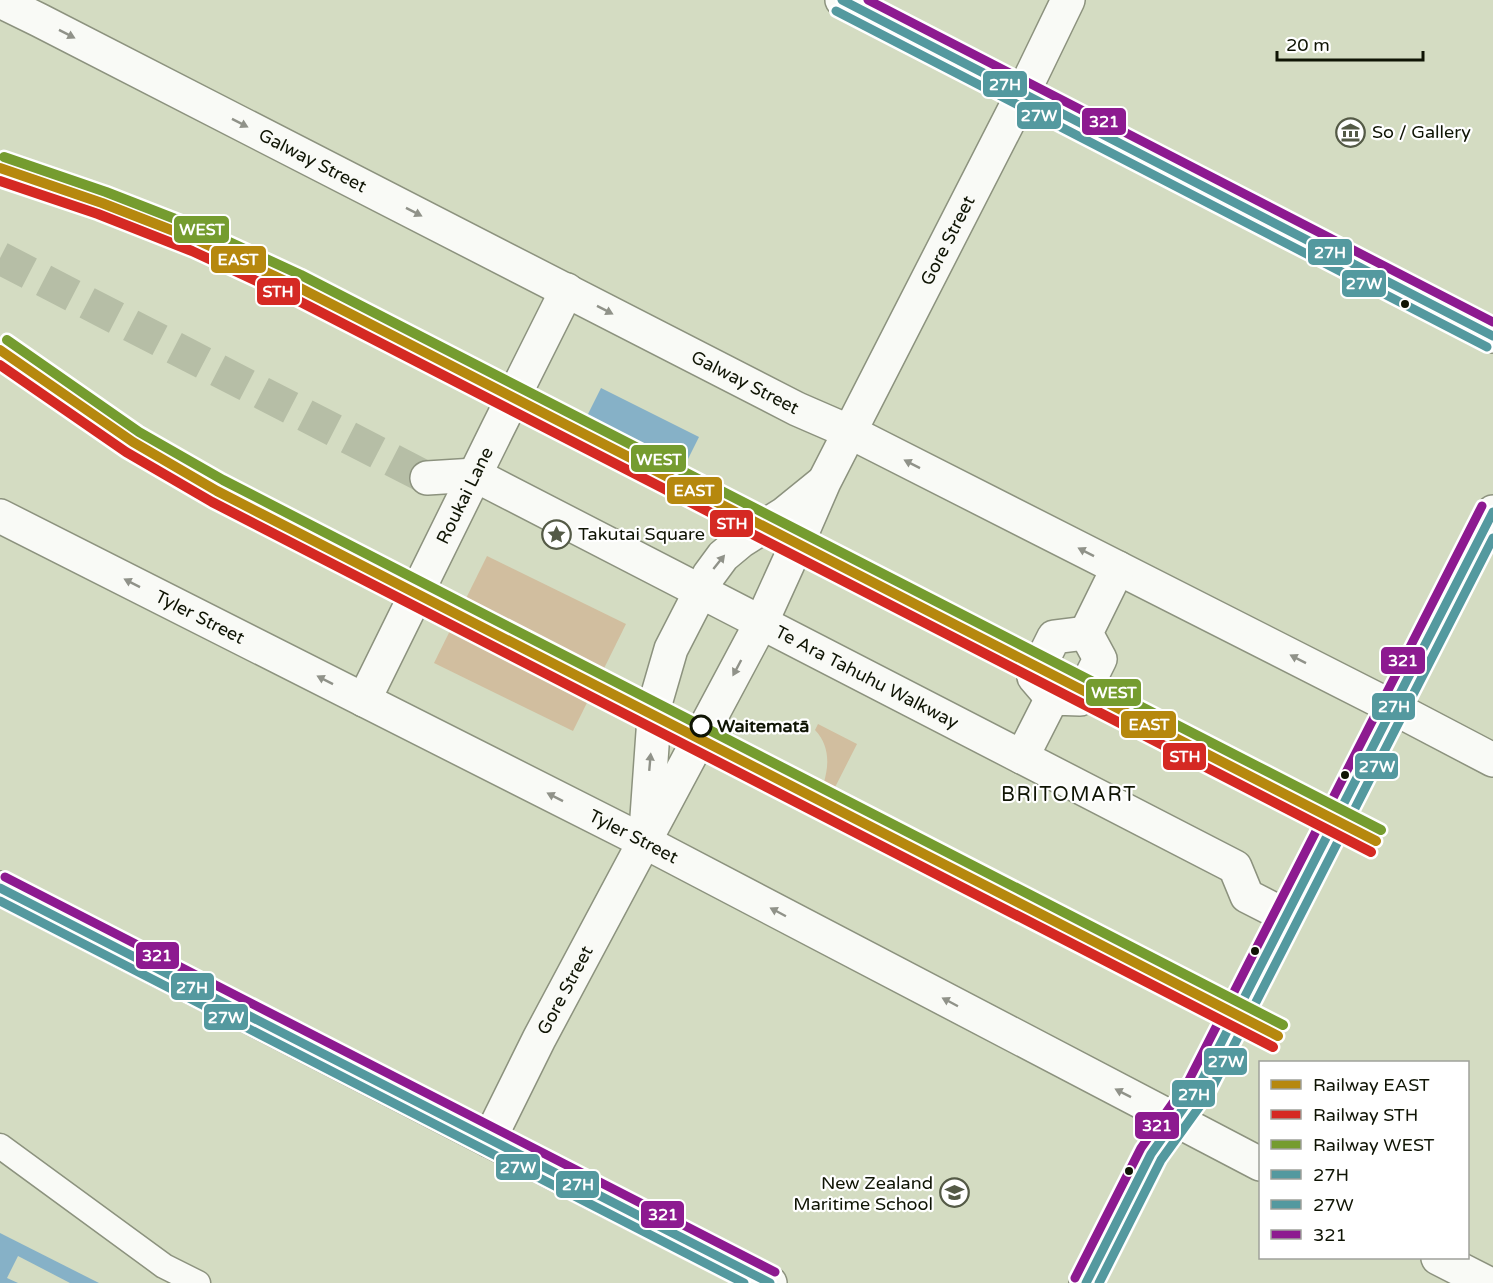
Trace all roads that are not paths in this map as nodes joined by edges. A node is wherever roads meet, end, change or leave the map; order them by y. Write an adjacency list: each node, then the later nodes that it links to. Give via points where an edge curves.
1 (843, 0): 4 (street)
2 (1068, 0): 4 (street, Gore Street)
3 (0, 1): 5 (street, Galway Street, one-way to 5)
4 (1023, 93): 6 (street); 7 (street, Gore Street)
5 (567, 290): 7 (street, Galway Street, one-way to 7, via 797,409); 8 (street, Roukai Lane)
6 (1493, 336)
7 (850, 432): 10 (street, Gore Street); 13 (street, Galway Street, one-way to 7)
8 (475, 475): 9 (street, Te Ara Tahuhu Walkway); 14 (street, Te Ara Tahuhu Walkway); 16 (street, Roukai Lane)
9 (427, 477)
10 (824, 482): 14 (street, Gore Street, one-way to 10, via 723,556); 15 (street, Gore Street)
11 (1493, 512): 17 (street)
12 (0, 516): 16 (street, Tyler Street, one-way to 12)
13 (1118, 568): 17 (street, Galway Street, one-way to 13); 18 (street, via 1086,633 1100,658 1080,699 1052,698)
14 (701, 591): 15 (street, Te Ara Tahuhu Walkway); 20 (street, Gore Street, one-way to 14, via 655,704 671,649)
15 (761, 623): 18 (street, Te Ara Tahuhu Walkway); 20 (street, Gore Street, one-way to 20)
16 (364, 700): 20 (street, Tyler Street, one-way to 16)
17 (1392, 707): 19 (street, Galway Street); 22 (street)
18 (1022, 757): 22 (street, Te Ara Tahuhu Walkway, via 1235,867 1247,896)
19 (1493, 760)
20 (645, 842): 23 (street, Tyler Street, one-way to 20); 24 (street, Gore Street)
21 (0, 888): 24 (street)
22 (1286, 916): 23 (street, via 1199,1086)
23 (1175, 1120): 26 (street, Tyler Street); 30 (street, via 1151,1154)
24 (489, 1140): 29 (street)
25 (0, 1146): 28 (lane, via 164,1266)
26 (1259, 1163)
27 (1442, 1259): 31 (street)
28 (198, 1283)
29 (770, 1283)
30 (1086, 1283)
31 (1487, 1283)

